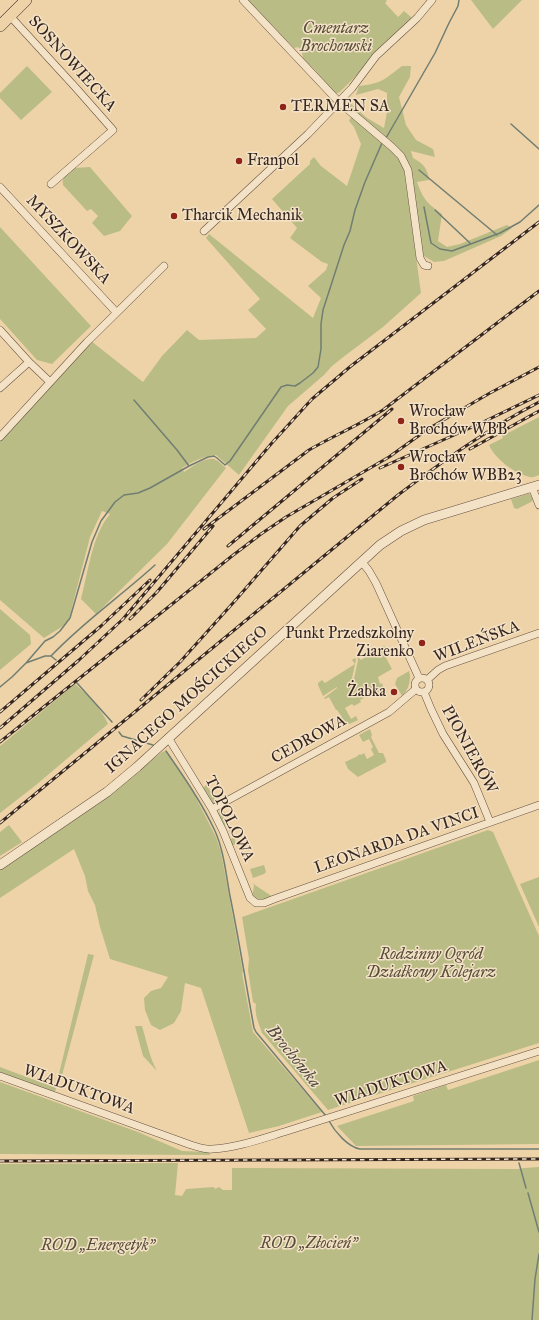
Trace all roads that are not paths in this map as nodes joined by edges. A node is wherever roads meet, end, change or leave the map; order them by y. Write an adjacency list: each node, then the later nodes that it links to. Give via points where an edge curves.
1 (26, 0): 4 (main road)
2 (243, 0): 6 (street)
3 (432, 0): 6 (street, via 417,18 376,56)
4 (10, 16): 5 (main road); 7 (street, SOSNOWIECKA, via 113,130)
5 (0, 26)
6 (339, 102): 9 (street, via 287,155); 11 (street, via 401,156 408,170 420,258)
7 (51, 184)
8 (0, 187): 12 (street, MYSZKOWSKA)
9 (204, 231)
10 (164, 266): 12 (street)
11 (428, 266)
12 (116, 312): 15 (street)
13 (0, 330): 14 (street)
14 (29, 362): 15 (street); 16 (street)
15 (50, 382): 17 (street)
16 (0, 388)
17 (0, 437)
18 (536, 486): 19 (street); 20 (street, IGNACEGO MOŚCICKIEGO, via 424,520 380,545)
19 (539, 505)
20 (362, 562): 22 (street, via 376,583); 26 (street, IGNACEGO MOŚCICKIEGO)
21 (539, 633): 23 (street, WILEŃSKA, via 445,666)
22 (420, 678): 23 (street); 24 (street, via 416,681)
23 (427, 680): 25 (street, via 429,687)
24 (416, 689): 25 (street); 28 (street, CEDROWA, via 389,712)
25 (424, 692): 29 (street, PIONIERÓW, via 443,734 474,783)
26 (169, 739): 28 (street, TOPOLOWA); 30 (street, IGNACEGO MOŚCICKIEGO, via 106,792)
27 (539, 805): 29 (street, LEONARDA DA VINCI)
28 (212, 810): 31 (street, TOPOLOWA, via 250,898 256,904)
29 (490, 822): 31 (street, LEONARDA DA VINCI)
30 (0, 864)
31 (264, 902)
32 (539, 1051): 33 (street, WIADUKTOWA, via 328,1119 244,1143 212,1149 203,1149)
33 (0, 1076)

